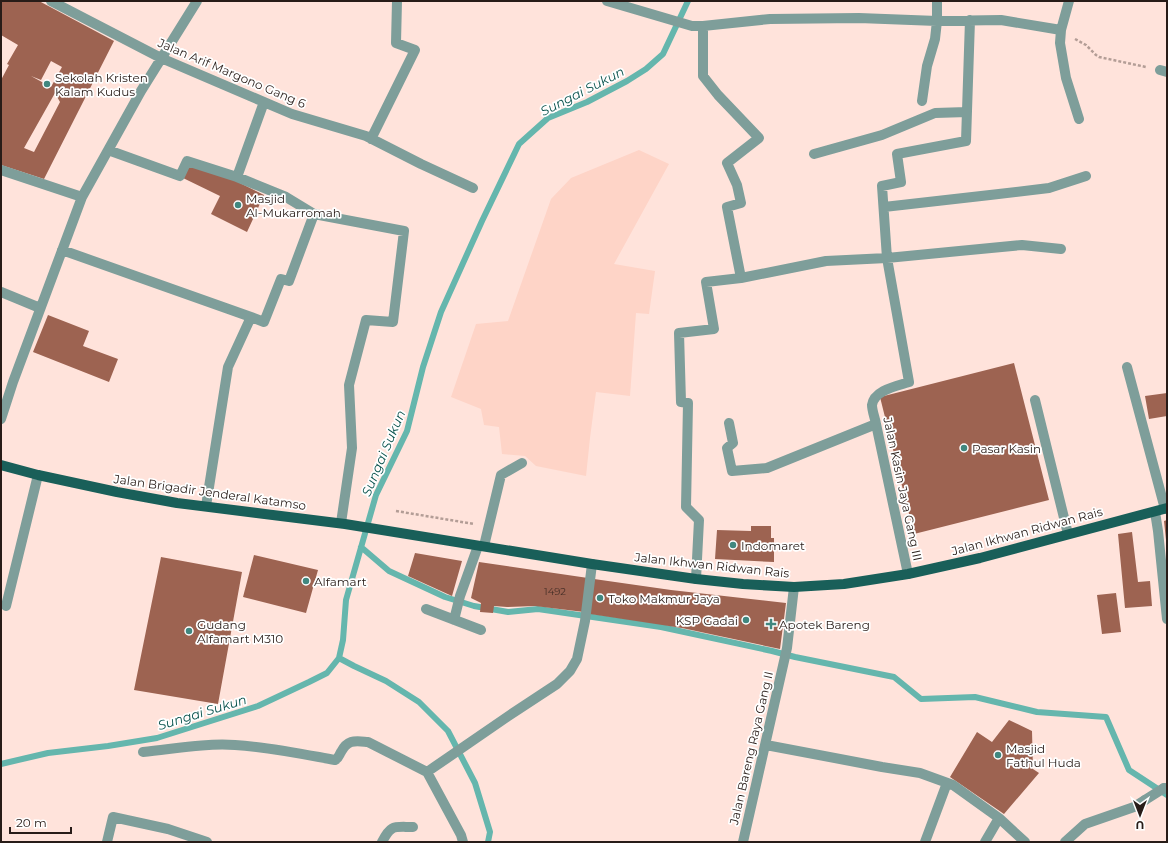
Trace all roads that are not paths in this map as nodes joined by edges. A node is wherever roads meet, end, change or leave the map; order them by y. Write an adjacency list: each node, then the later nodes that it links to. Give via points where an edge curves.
1 (51, 1): 11 (street, Jalan Arif Margono Gang 6)
2 (197, 1): 11 (street)
3 (396, 1): 16 (street, via 396,43 415,50)
4 (607, 1): 9 (street)
5 (936, 1): 8 (street)
6 (1069, 1): 10 (street)
7 (970, 20): 8 (street); 10 (street, via 1001,20); 14 (street)
8 (937, 21): 9 (street, via 770,18); 12 (street)
9 (697, 26): 29 (street, via 702,76 759,138 727,163 737,185 741,203 727,207)
10 (1061, 30): 15 (street, via 1060,43 1066,78)
11 (161, 58): 13 (street, Jalan Arif Margono Gang 6); 17 (street)
12 (922, 101)
13 (264, 102): 16 (street, Jalan Arif Margono Gang 6, via 292,114); 21 (street)
14 (967, 112): 18 (street, via 935,113 882,135); 24 (street, via 966,141 898,154 901,182 882,186)
15 (1079, 119)
16 (371, 139): 22 (street, Jalan Arif Margono Gang 6)
17 (108, 150): 21 (street, via 180,176 186,162); 23 (street)
18 (814, 154)
19 (1, 170): 23 (street)
20 (1086, 176): 24 (street, via 1049,188)
21 (237, 177): 25 (street, via 286,197)
22 (473, 188)
23 (82, 197): 27 (street)
24 (884, 207): 28 (street)
25 (314, 214): 32 (street, via 289,281 281,279 264,322); 44 (street, via 404,231 393,322 366,320 349,385 352,448)
26 (1061, 249): 28 (street, via 1022,245)
27 (62, 250): 31 (street); 32 (street)
28 (887, 258): 29 (street, via 826,261); 37 (street, Jalan Kasin Jaya Gang III, via 909,382 879,392 874,398 872,404)
29 (741, 278): 49 (street, via 706,282 714,329 679,333 680,402 688,402 686,507 699,520)
30 (1, 292): 31 (street)
31 (40, 308): 35 (street)
32 (251, 317): 41 (street, via 228,367)
33 (1127, 367): 42 (street)
34 (1035, 400): 45 (street)
35 (1, 419)
36 (729, 423): 37 (street, via 733,443 727,448 732,471 767,468)
37 (876, 424): 48 (street, Jalan Kasin Jaya Gang III)
38 (522, 464): 46 (street, via 501,474 488,527)
39 (1, 465): 40 (main road, Jalan Brigadir Jenderal Katamso)
40 (38, 475): 41 (main road, Jalan Brigadir Jenderal Katamso, via 117,492); 51 (street)
41 (206, 506): 44 (main road, Jalan Brigadir Jenderal Katamso)
42 (1166, 508): 43 (main road, Jalan Ikhwan Ridwan Rais)
43 (1155, 512): 45 (main road, Jalan Ikhwan Ridwan Rais); 53 (street)
44 (343, 524): 46 (main road, Jalan Ikhwan Ridwan Rais)
45 (1068, 534): 48 (main road, Jalan Ikhwan Ridwan Rais)
46 (479, 546): 47 (main road, Jalan Ikhwan Ridwan Rais); 54 (street)
47 (592, 564): 49 (main road, Jalan Ikhwan Ridwan Rais); 58 (street, via 586,616 577,659 570,671 557,684)
48 (908, 574): 50 (main road, Jalan Ikhwan Ridwan Rais, via 844,584)
49 (696, 579): 50 (main road, Jalan Ikhwan Ridwan Rais)
50 (794, 587): 56 (street, Jalan Bareng Raya Gang II, via 787,648)
51 (6, 606)
52 (426, 609): 54 (street)
53 (1167, 619)
54 (454, 620): 55 (street)
55 (481, 630)
56 (766, 745): 59 (street, via 920,773); 67 (street, Jalan Bareng Raya Gang II)
57 (143, 752): 58 (street, via 234,745 272,748 335,760 348,743 359,741 368,742)
58 (426, 772): 66 (street)
59 (947, 783): 61 (street); 68 (street)
60 (1165, 788): 71 (street, via 1134,807 1085,824)
61 (999, 818): 69 (street); 70 (street)
62 (413, 827): 65 (street, via 390,829)
63 (107, 842): 64 (street, via 113,817 168,829)
64 (207, 842)
65 (382, 842)
66 (463, 842)
67 (743, 842)
68 (925, 842)
69 (984, 842)
70 (1025, 842)
71 (1065, 842)

